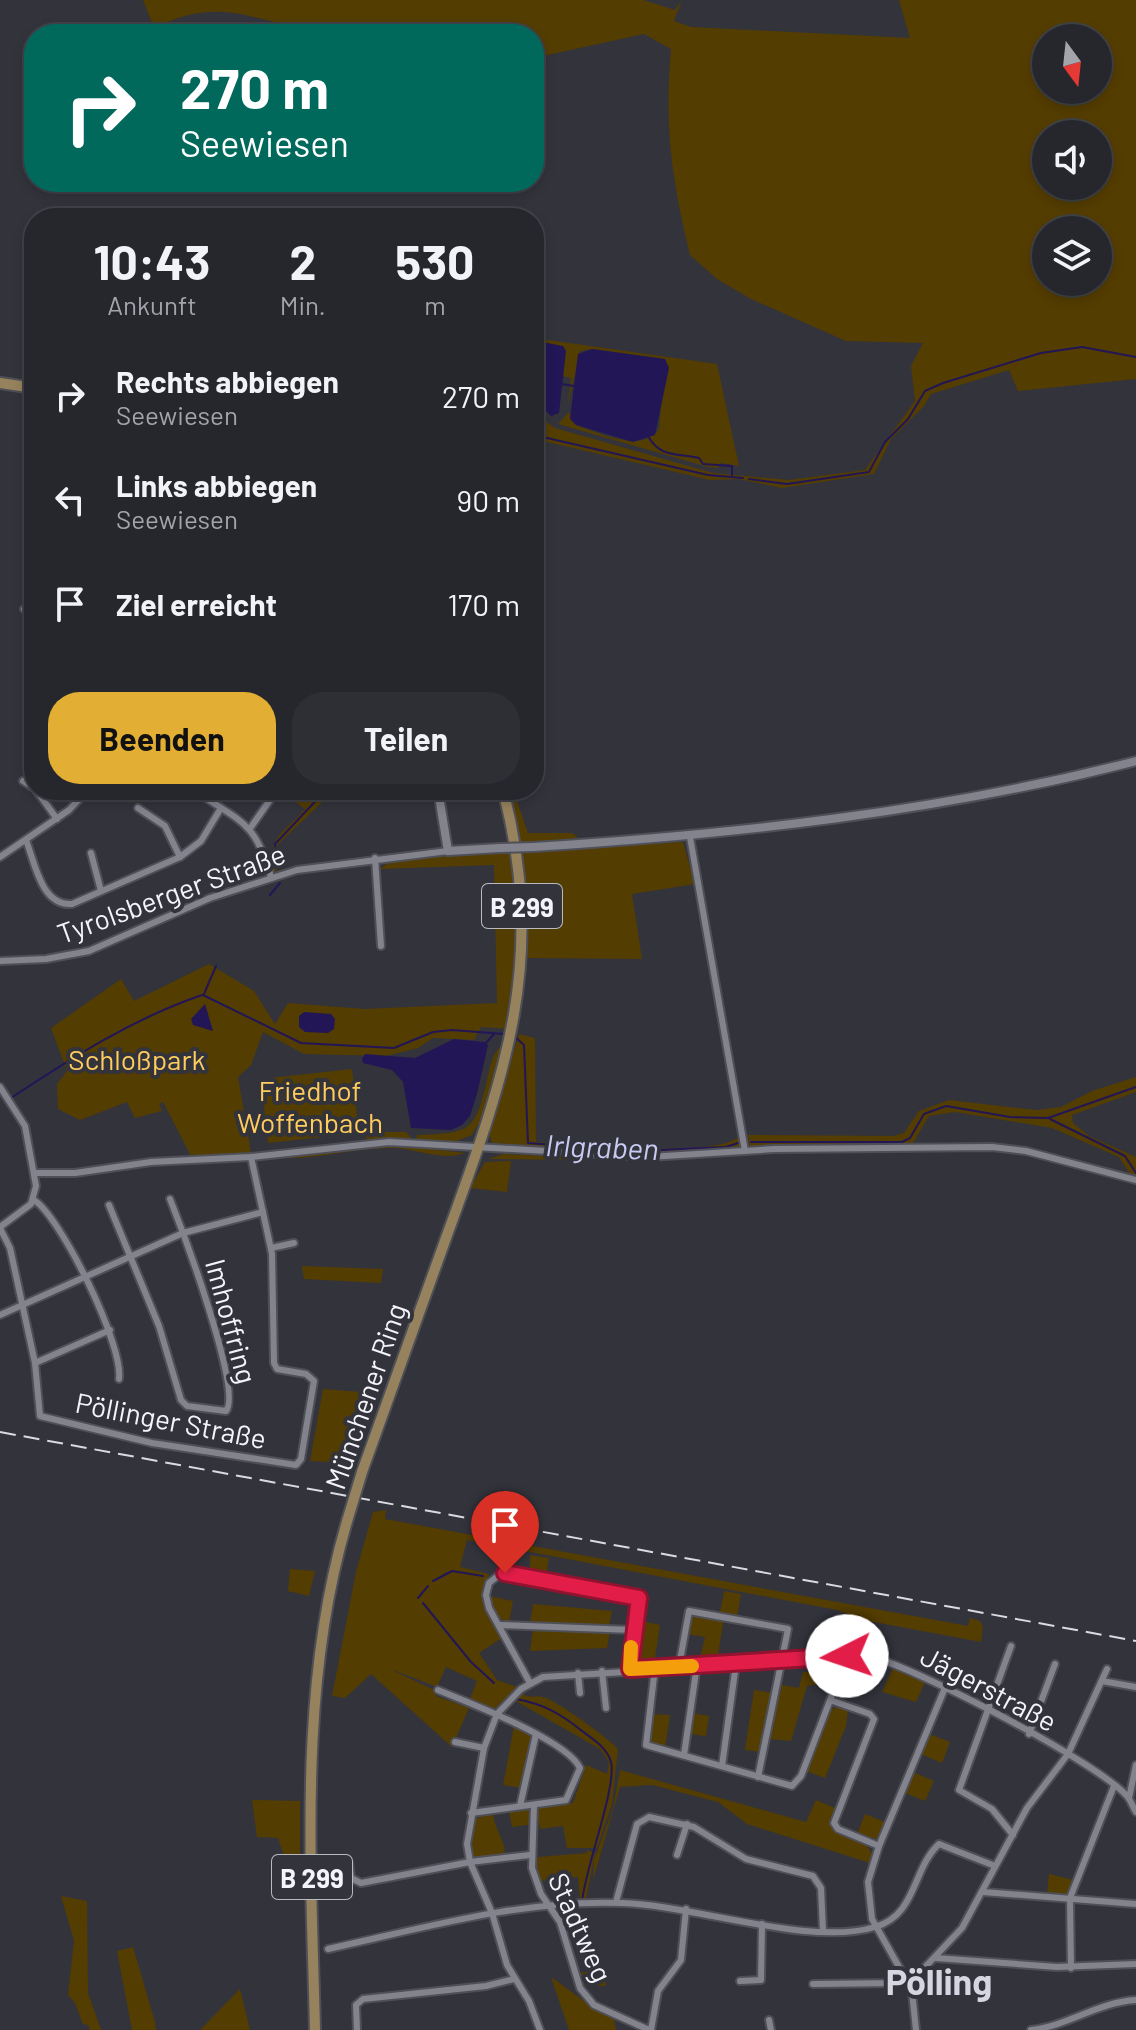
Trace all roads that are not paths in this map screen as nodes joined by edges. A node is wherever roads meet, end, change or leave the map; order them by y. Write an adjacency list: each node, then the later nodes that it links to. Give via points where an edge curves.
1 (0, 383): 2 (main road)
2 (24, 387)
3 (1136, 761): 14 (street, Tyrolsberger Straße, via 974,798)
4 (43, 800): 12 (street)
5 (77, 800): 12 (street)
6 (209, 800): 11 (street)
7 (270, 800): 13 (street)
8 (440, 800): 16 (street)
9 (505, 800): 26 (main road, Münchener Ring / B 299, via 520,875 520,976 506,1064)
10 (138, 808): 19 (street, via 168,829)
11 (221, 808): 13 (street); 19 (street, via 201,841)
12 (57, 819): 15 (street)
13 (251, 827): 21 (street)
14 (690, 837): 16 (street, Tyrolsberger Straße, bridge); 27 (street)
15 (26, 840): 18 (street); 22 (street, via 52,899 72,904)
16 (448, 851): 20 (street, Tyrolsberger Straße)
17 (91, 853): 22 (street)
18 (0, 857)
19 (180, 857): 22 (street)
20 (375, 858): 21 (street, Tyrolsberger Straße); 23 (street)
21 (271, 877): 24 (street, Tyrolsberger Straße, via 89,951)
22 (101, 891)
23 (381, 946)
24 (0, 961)
25 (0, 1087): 29 (street, via 25,1126)
26 (478, 1148): 27 (street, via 649,1157); 28 (street, via 389,1142); 113 (main road, Münchener Ring / B 299, bridge, via 362,1472 326,1612 313,1723)
27 (745, 1151): 30 (street, via 992,1147)
28 (251, 1157): 29 (street); 34 (street)
29 (34, 1173): 32 (street)
30 (1136, 1180)
31 (170, 1199): 36 (street)
32 (34, 1200): 35 (street); 40 (street, via 49,1214)
33 (109, 1205): 39 (street)
34 (263, 1212): 36 (street); 38 (street)
35 (0, 1228): 41 (street, Pöllinger Straße, via 10,1248)
36 (183, 1233): 39 (street); 39 (street, Imhoffring, via 216,1334 230,1399 226,1411 183,1403)
37 (294, 1243): 38 (street)
38 (271, 1248): 44 (street, Pöllinger Straße, via 275,1366 308,1375 314,1383 296,1465 152,1443 41,1417)
39 (131, 1257): 40 (street)
40 (84, 1279): 41 (street); 43 (street)
41 (21, 1308): 42 (street); 44 (street, Pöllinger Straße)
42 (0, 1315)
43 (110, 1330): 44 (street); 45 (street)
44 (35, 1363)
45 (119, 1379)
46 (500, 1625): 47 (street); 47 (street, via 489,1608 487,1589 496,1576 511,1574 639,1598); 61 (street)
47 (633, 1630): 56 (street)
48 (1011, 1646): 68 (street)
49 (847, 1656): 50 (street, Jägerstraße); 63 (street, Jägerstraße, via 884,1660); 66 (street)
50 (784, 1661): 51 (street, Jägerstraße); 54 (street, via 786,1628 694,1610 687,1614); 78 (street)
51 (736, 1664): 53 (street, Jägerstraße); 77 (street)
52 (1055, 1664): 71 (street)
53 (697, 1665): 54 (street, Jägerstraße); 75 (street)
54 (679, 1666): 55 (street, Jägerstraße)
55 (655, 1668): 56 (street, Jägerstraße); 75 (street, via 646,1745)
56 (630, 1669): 58 (street, Jägerstraße)
57 (1107, 1669): 60 (street)
58 (602, 1671): 59 (street, Jägerstraße); 67 (street)
59 (578, 1673): 61 (street, Jägerstraße); 65 (street)
60 (1102, 1681): 62 (street); 74 (street)
61 (530, 1683): 69 (street)
62 (1136, 1687)
63 (945, 1688): 68 (street, Jägerstraße); 87 (street)
64 (438, 1690): 69 (street)
65 (580, 1693)
66 (833, 1701): 78 (street, via 798,1784); 87 (street, via 874,1719 834,1823)
67 (606, 1708)
68 (990, 1712): 71 (street, Jägerstraße); 86 (street, via 959,1790 992,1809)
69 (497, 1714): 70 (street); 73 (street)
70 (534, 1733): 81 (street, via 580,1768 568,1799); 82 (street)
71 (1029, 1734): 74 (street, Jägerstraße)
72 (455, 1742): 73 (street)
73 (484, 1748): 84 (street)
74 (1068, 1754): 79 (street, Jägerstraße); 86 (street)
75 (684, 1755): 77 (street)
76 (1136, 1765): 80 (street)
77 (722, 1766): 78 (street)
78 (758, 1777)
79 (1114, 1786): 80 (street, Jägerstraße); 94 (street)
80 (1129, 1798): 83 (street)
81 (534, 1805): 82 (street); 88 (street, Stadtweg)
82 (520, 1806): 84 (street)
83 (1136, 1811)
84 (471, 1813): 90 (street)
85 (687, 1824): 89 (street); 95 (street, via 639,1820); 102 (street, via 746,1859 813,1876 821,1888)
86 (1013, 1835): 92 (street)
87 (879, 1846): 101 (street, via 867,1895)
88 (530, 1855): 90 (street); 97 (street, Stadtweg, via 538,1887)
89 (677, 1855)
90 (470, 1862): 91 (street, via 361,1883 351,1878); 99 (street)
91 (349, 1863)
92 (995, 1866): 93 (street); 101 (street, via 939,1844 903,1910)
93 (983, 1892): 94 (street); 104 (street)
94 (1070, 1898): 96 (street); 106 (street)
95 (616, 1902): 97 (street); 98 (street)
96 (1136, 1904)
97 (552, 1907): 99 (street); 116 (street, Stadtweg, via 585,1996)
98 (686, 1909): 100 (street); 116 (street, via 682,1956 658,1991)
99 (492, 1913): 103 (street); 107 (street)
100 (762, 1924): 102 (street); 109 (street, via 761,1980)
101 (876, 1927): 102 (street); 108 (street)
102 (823, 1931)
103 (328, 1949)
104 (936, 1958): 106 (street); 108 (street)
105 (1136, 1964): 106 (street)
106 (1071, 1968)
107 (514, 1979): 114 (street, via 363,1999 356,2005); 115 (street)
108 (909, 1980): 110 (street); 118 (street)
109 (740, 1981)
110 (813, 1984)
111 (1136, 2000): 119 (street, via 1108,2003)
112 (769, 2020): 117 (street)
113 (315, 2030)
114 (357, 2030)
115 (540, 2030)
116 (650, 2030)
117 (771, 2030)
118 (916, 2030)
119 (1031, 2030)

